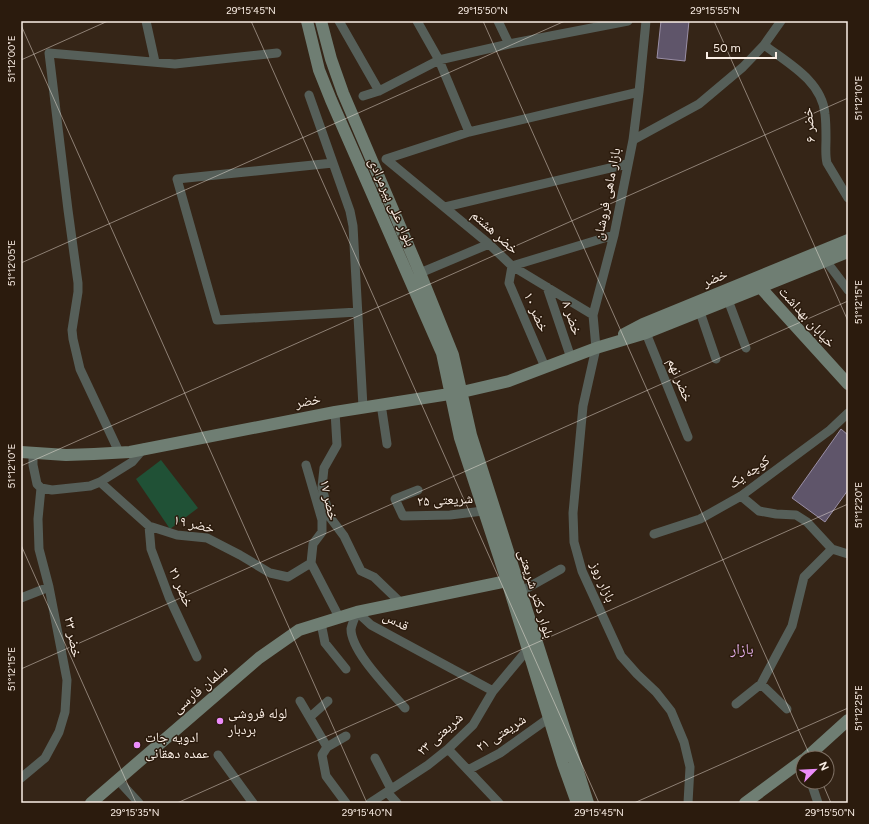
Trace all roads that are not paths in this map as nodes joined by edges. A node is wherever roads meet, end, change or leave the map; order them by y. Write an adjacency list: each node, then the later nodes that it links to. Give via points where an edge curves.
1 (146, 21): 14 (street)
2 (307, 21): 32 (street, بلوار علی پیرمرادی, via 319,70)
3 (321, 21): 31 (street, بلوار علی پیرمرادی, via 343,93)
4 (339, 21): 15 (street)
5 (417, 21): 13 (street)
6 (498, 21): 10 (street)
7 (628, 21): 10 (street)
8 (646, 21): 16 (street)
9 (781, 21): 11 (street, بازار ماهی فروشان)
10 (510, 44): 13 (street)
11 (764, 45): 20 (street, بازار ماهی فروشان, via 743,67 699,104); 23 (street, خضر ۶, via 800,71 820,97 825,113 825,158)
12 (277, 53): 14 (street, via 175,64)
13 (439, 60): 15 (street); 19 (street)
14 (156, 62): 57 (street, via 49,53 78,283 73,340 80,369)
15 (379, 91): 18 (street)
16 (639, 92): 19 (street); 20 (street)
17 (309, 95): 21 (street)
18 (363, 96)
19 (469, 132): 24 (street, خضر هشتم, via 386,159)
20 (633, 140): 22 (street, بازار ماهی فروشان)
21 (333, 163): 37 (street, via 353,226); 37 (street, via 177,179 217,320)
22 (627, 164): 24 (street); 25 (street, بازار ماهی فروشان)
23 (848, 198)
24 (445, 207): 27 (street, خضر هشتم)
25 (614, 235): 30 (street); 39 (street, بازار ماهی فروشان)
26 (848, 240): 33 (street, خضر)
27 (489, 244): 30 (street, خضر هشتم); 31 (street)
28 (848, 252): 29 (street, خضر)
29 (826, 261): 33 (street, خضر); 35 (street)
30 (512, 266): 34 (street, خضر هشتم); 45 (street, خضر ۱۰, via 509,283)
31 (420, 274): 32 (street); 47 (street, بلوار علی پیرمرادی, via 453,355)
32 (409, 278): 47 (street, بلوار علی پیرمرادی)
33 (758, 282): 36 (street, خضر); 41 (street, خضر, via 643,324); 46 (street, خیابان بهداشت)
34 (547, 287): 39 (street, خضر هشتم); 43 (street, خضر ۸)
35 (848, 290)
36 (728, 300): 38 (street, خضر); 42 (street)
37 (358, 312): 49 (street)
38 (700, 312): 40 (street, خضر); 44 (street)
39 (593, 315): 41 (street, بازار ماهی فروشان)
40 (646, 333): 41 (street, خضر); 53 (street, خضر نهم)
41 (596, 348): 43 (street, خضر); 113 (street, بازار روز, via 583,406 573,513 574,542 582,571 621,656 671,711 684,742 690,767)
42 (746, 348)
43 (571, 358): 45 (street, خضر)
44 (716, 359)
45 (545, 367): 47 (street, خضر, via 509,381)
46 (848, 384)
47 (457, 394): 48 (street, خضر); 52 (street, بلوار دکتر شریعتی)
48 (381, 404): 49 (street, خضر); 54 (street)
49 (363, 407): 50 (street, خضر)
50 (335, 412): 55 (street, خضر); 75 (street, via 337,445 324,468 322,487 329,516 344,536 361,571 374,577)
51 (848, 413): 63 (street, کوچه یک, via 830,430)
52 (465, 437): 64 (street, بلوار دکتر شریعتی); 73 (street, بلوار دکتر شریعتی)
53 (688, 437)
54 (387, 444)
55 (144, 448): 57 (street, خضر); 60 (street, via 132,462)
56 (21, 452): 58 (street, خضر)
57 (118, 452): 58 (street, خضر)
58 (34, 454): 61 (street, via 33,465 37,484)
59 (306, 465): 69 (street, خضر ۱۷, via 322,520 322,532 313,544)
60 (100, 482): 61 (street, via 90,486 52,490); 65 (street, خضر ۱۹)
61 (42, 488): 72 (street, خضر ۲۳, via 38,519 39,549)
62 (418, 490): 64 (street, شریعتی ۲۵, via 395,499 403,516)
63 (741, 496): 66 (street, کوچه یک, via 700,519); 67 (street, via 759,511 796,515 807,522)
64 (483, 511): 71 (street, بلوار دکتر شریعتی)
65 (149, 526): 69 (street, خضر ۱۹, via 176,535 207,538 282,577 288,577); 80 (street, خضر ۲۱, via 151,549 169,597)
66 (654, 534)
67 (832, 549): 68 (street); 82 (street, via 804,578 792,626)
68 (848, 554)
69 (311, 563): 77 (street)
70 (561, 570): 73 (street)
71 (507, 582): 75 (street); 79 (street, بلوار دکتر شریعتی)
72 (49, 587): 74 (street); 100 (street, خضر ۲۳, via 67,680 65,712 59,732 45,758)
73 (520, 592): 112 (street, بلوار دکتر شریعتی)
74 (21, 598)
75 (401, 603): 76 (street)
76 (357, 612): 77 (street); 83 (street, قدس, via 371,625); 87 (street, via 351,628 354,642)
77 (339, 617): 78 (street, سلمان فارسی)
78 (321, 623): 81 (street, via 326,643); 101 (street, سلمان فارسی, via 299,630 259,658)
79 (528, 649): 83 (street, شریعتی ۲۳); 90 (street, بلوار دکتر شریعتی)
80 (197, 657)
81 (346, 669)
82 (761, 684): 86 (street); 88 (street)
83 (493, 691): 94 (street, شریعتی ۲۳, via 473,725)
84 (300, 701): 89 (street)
85 (328, 701): 89 (street)
86 (736, 704)
87 (405, 708)
88 (787, 709)
89 (310, 716): 93 (street)
90 (549, 718): 99 (street, شریعتی ۲۱, via 500,754); 111 (street, بلوار دکتر شریعتی)
91 (848, 720): 95 (street)
92 (346, 736): 93 (street)
93 (327, 747): 107 (street, via 322,755 326,776)
94 (448, 749): 99 (street); 102 (street, شریعتی ۲۳)
95 (815, 750)
96 (218, 755): 106 (street)
97 (375, 758): 102 (street)
98 (795, 766): 114 (street)
99 (468, 770): 110 (street)
100 (21, 778)
101 (117, 779): 104 (street, سلمان فارسی); 105 (street)
102 (389, 790): 108 (street, شریعتی ۲۳); 109 (street)
103 (814, 790): 115 (street)
104 (91, 803)
105 (139, 803)
106 (253, 803)
107 (346, 803)
108 (370, 803)
109 (397, 803)
110 (499, 803)
111 (577, 803)
112 (588, 803)
113 (688, 803)
114 (745, 803)
115 (818, 803)

